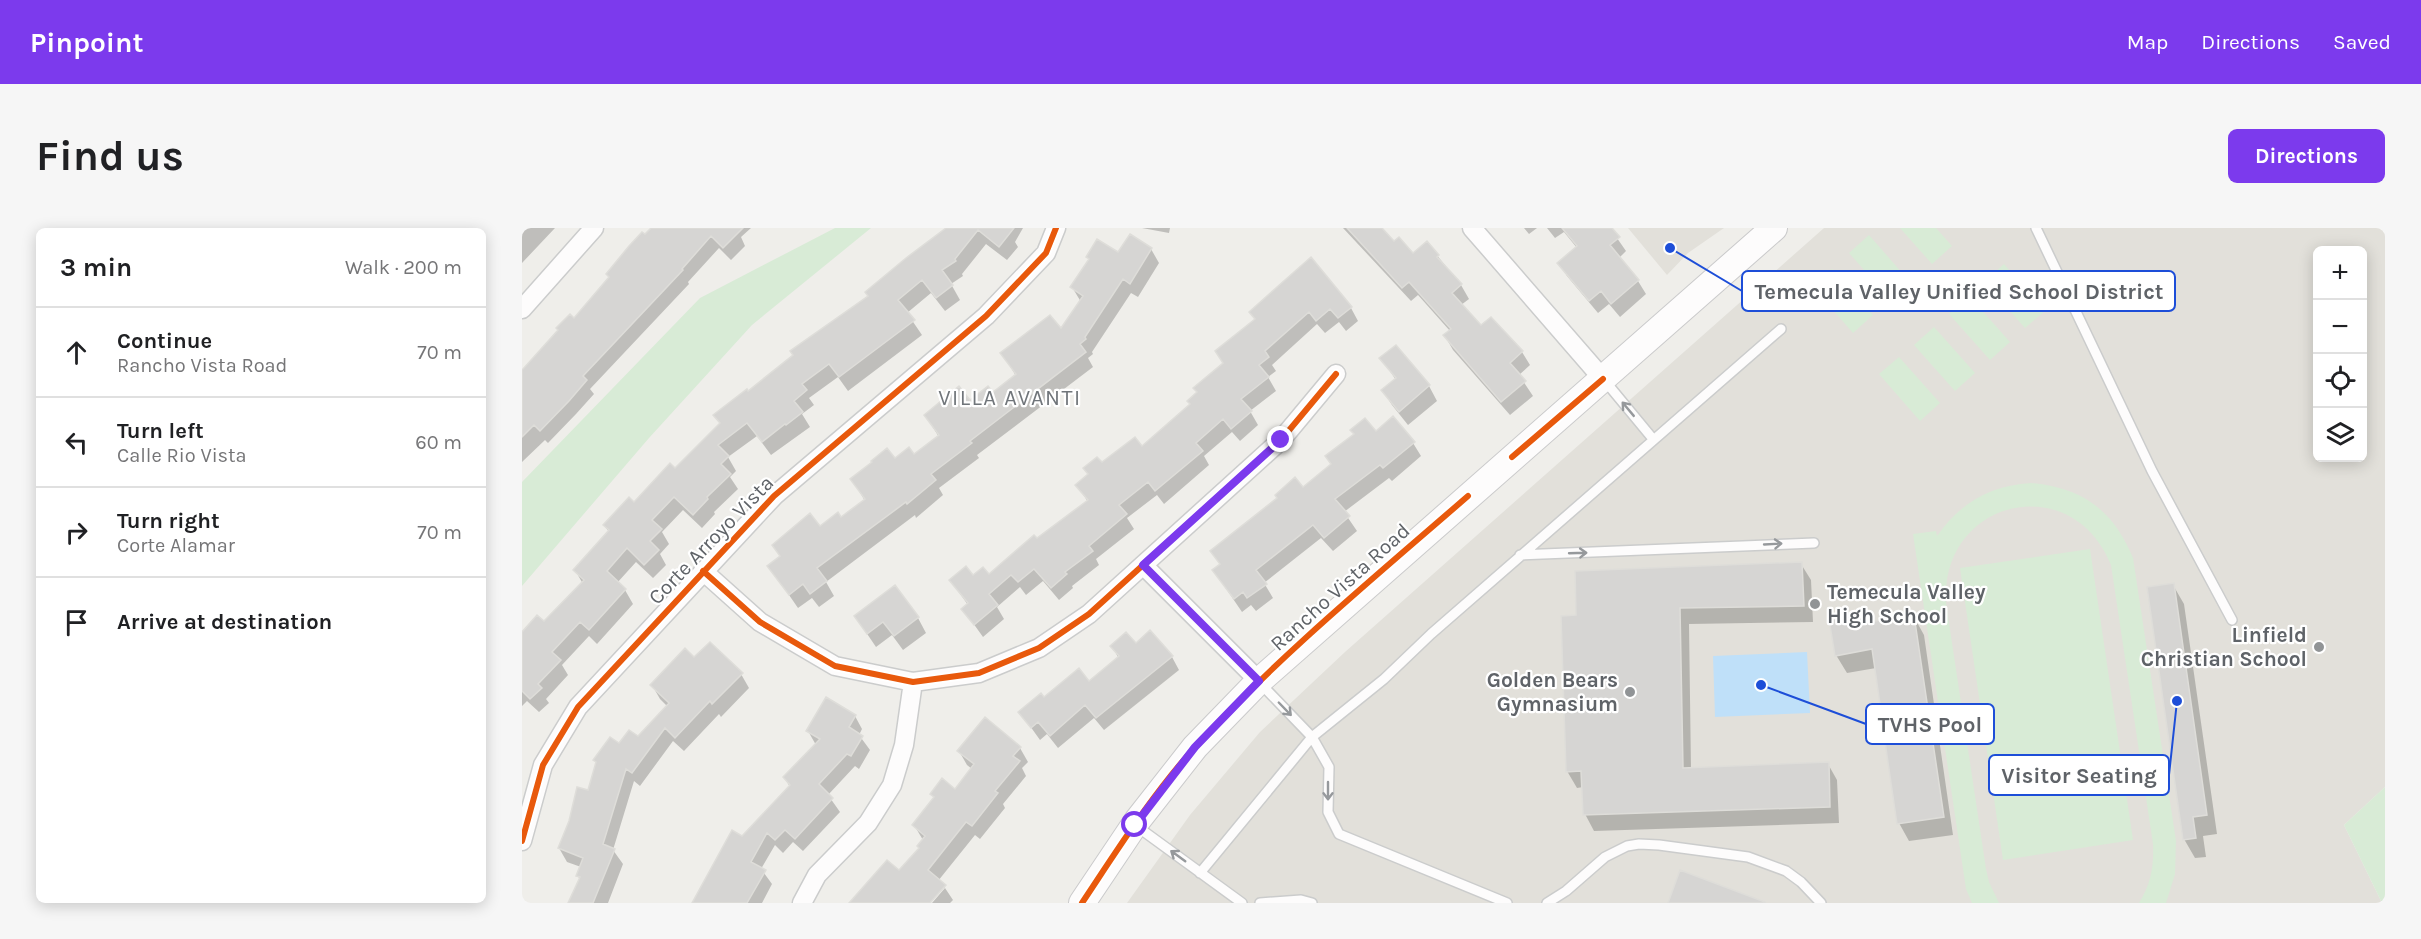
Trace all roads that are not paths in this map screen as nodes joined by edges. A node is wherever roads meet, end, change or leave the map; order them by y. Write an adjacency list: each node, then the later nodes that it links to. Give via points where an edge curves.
1 (594, 228): 6 (street)
2 (1056, 228): 14 (street, Corte Arroyo Vista, via 1046,253 986,316 774,496)
3 (1472, 228): 9 (street)
4 (1774, 228): 9 (main road, Rancho Vista Road)
5 (2036, 228): 15 (lane, via 2151,471)
6 (522, 309)
7 (1781, 329): 10 (lane)
8 (1336, 374): 13 (street, via 1281,440)
9 (1603, 379): 10 (lane, one-way to 9); 16 (main road, Rancho Vista Road)
10 (1653, 439): 12 (lane)
11 (1814, 543): 12 (lane, one-way to 11)
12 (1520, 555): 18 (lane, via 1384,679)
13 (1143, 565): 16 (street); 17 (street, via 1089,614 1039,648 979,673)
14 (703, 571): 17 (street, via 760,622 835,666); 20 (street, Corte Arroyo Vista, via 578,707 543,765)
15 (2232, 620)
16 (1259, 681): 18 (lane, one-way to 18); 19 (main road, Rancho Vista Road, via 1195,747)
17 (913, 682): 22 (street, via 904,745 892,785 868,823 817,875)
18 (1312, 737): 21 (lane); 27 (lane, one-way to 27, via 1329,767 1328,812 1339,834)
19 (1135, 825): 21 (lane, one-way to 19); 23 (main road, Rancho Vista Road)
20 (522, 841)
21 (1200, 873): 24 (lane)
22 (802, 903)
23 (1082, 903)
24 (1242, 903)
25 (1260, 903): 26 (lane)
26 (1312, 903)
27 (1507, 903)
28 (1547, 903): 29 (lane, via 1605,857 1639,844 1748,857 1786,871)
29 (1821, 903)

